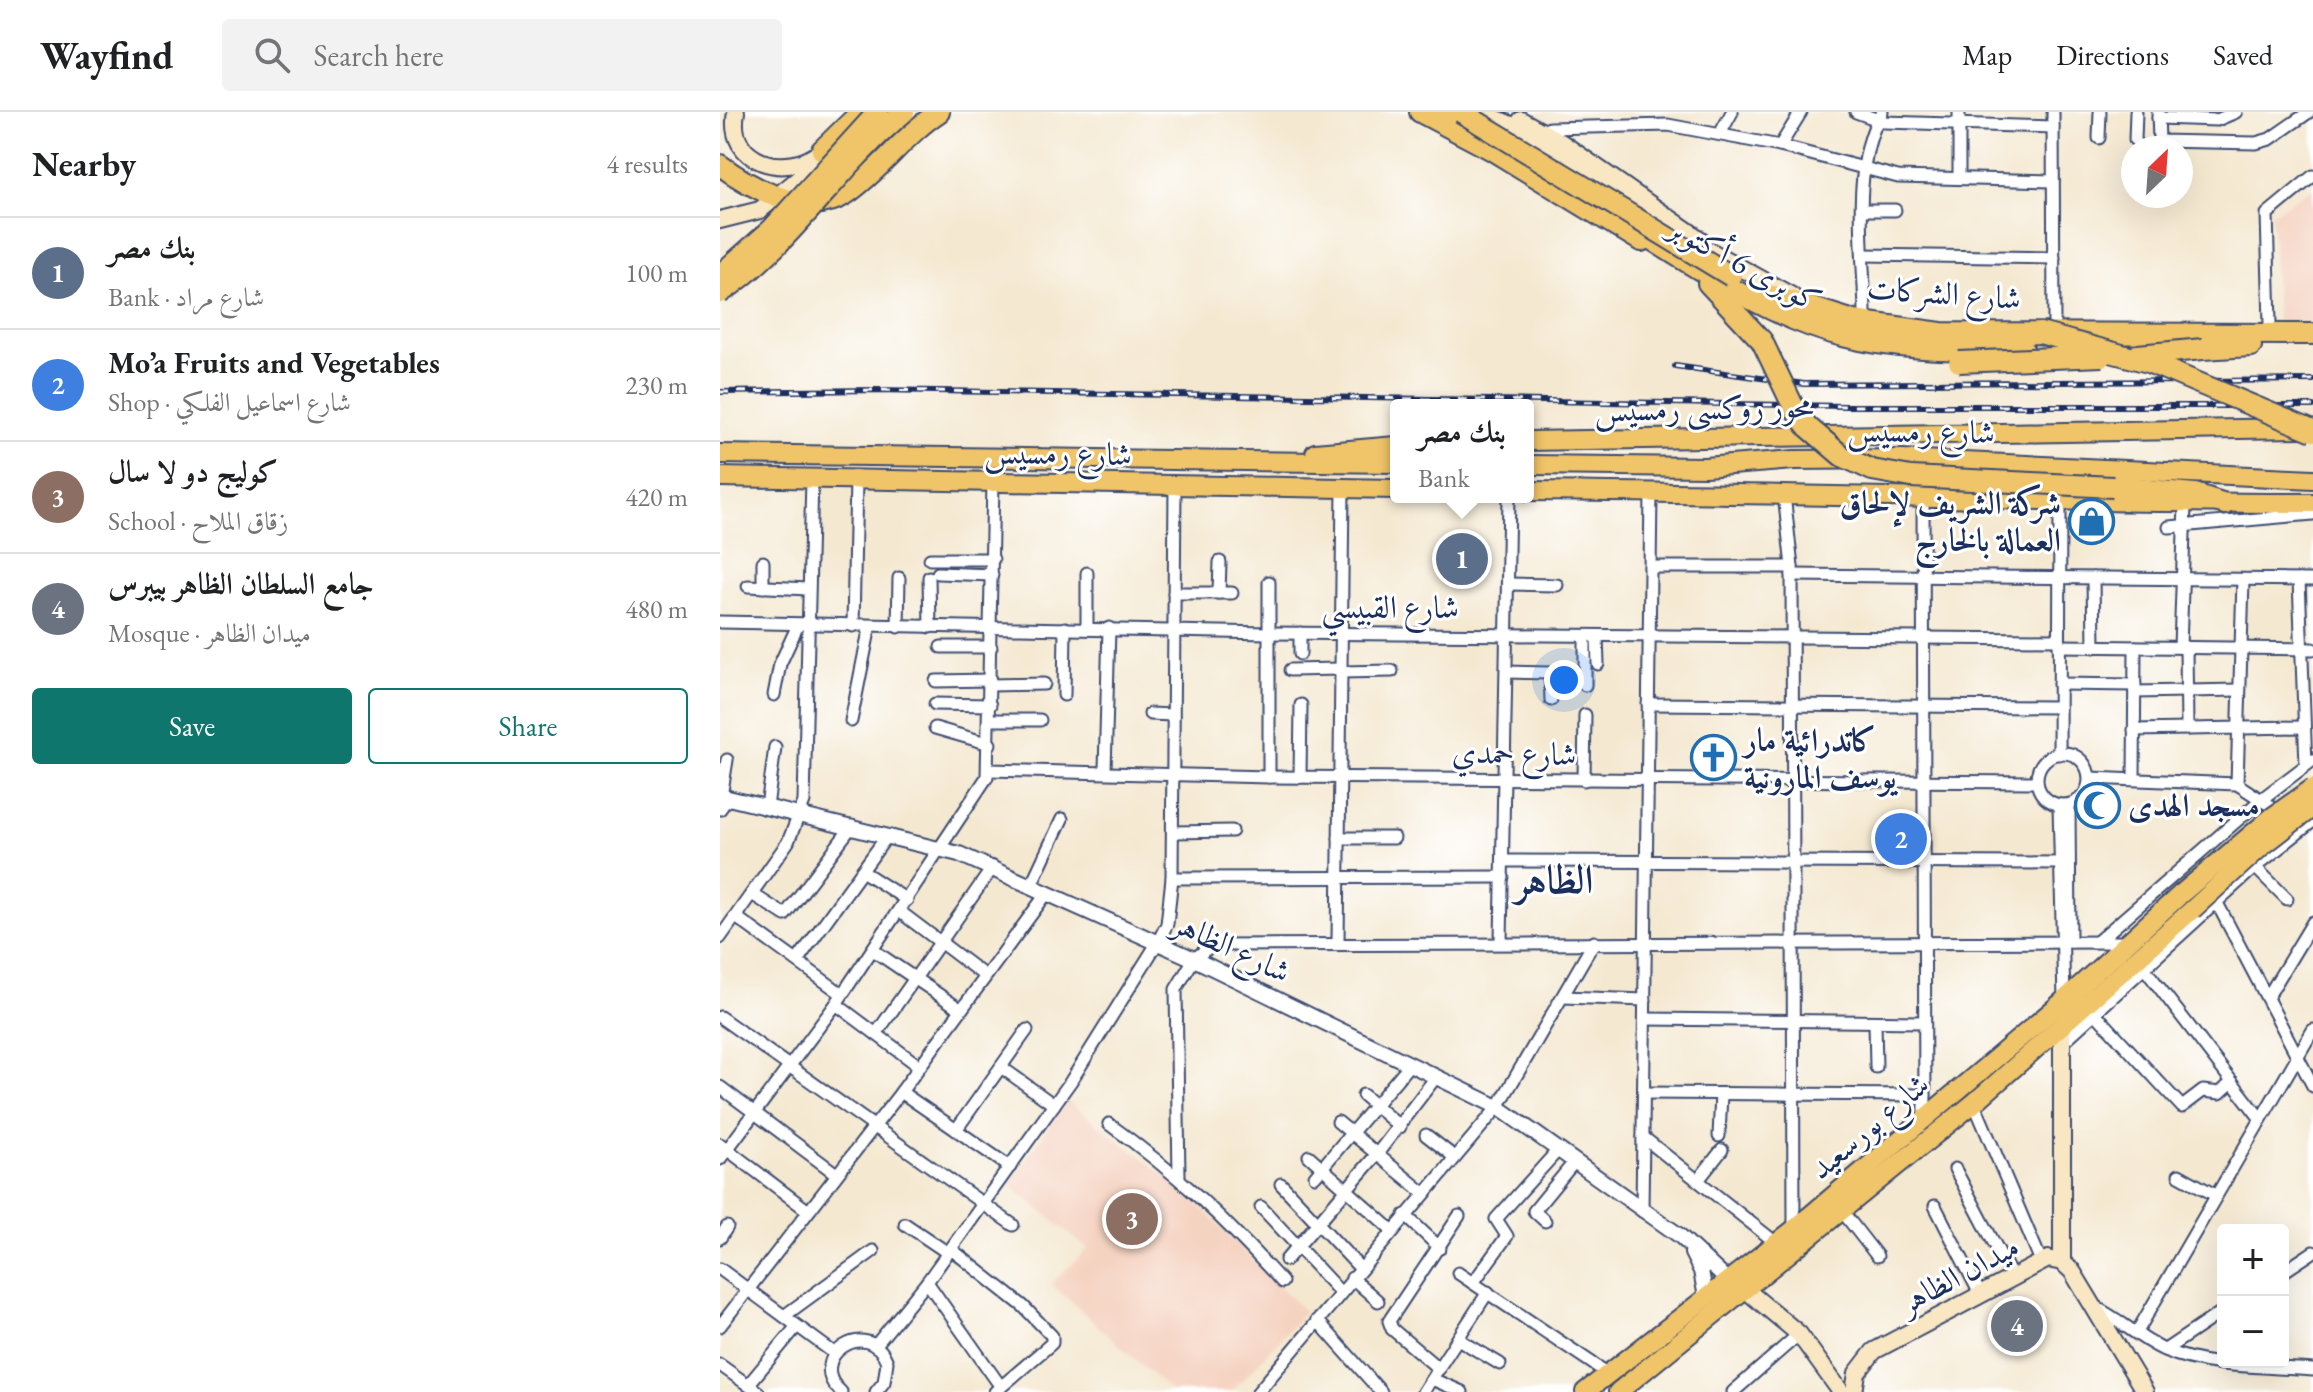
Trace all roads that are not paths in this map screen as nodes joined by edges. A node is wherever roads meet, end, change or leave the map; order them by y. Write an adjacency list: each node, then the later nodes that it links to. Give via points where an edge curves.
1 (736, 112): 34 (main road, via 737,142 765,164 790,166)
2 (861, 112): 34 (highway)
3 (872, 112): 41 (main road)
4 (878, 112): 47 (highway, bridge, via 772,229)
5 (895, 112): 49 (highway, bridge, via 760,257)
6 (904, 112): 49 (highway, bridge, via 862,149 765,257)
7 (939, 112): 41 (highway, via 846,194 824,202)
8 (1420, 112): 48 (highway, كوبرى 6 أكتوبر, via 1492,150)
9 (1437, 112): 32 (highway)
10 (1448, 112): 28 (main road, via 1507,138)
11 (1461, 112): 53 (highway, كوبرى 6 أكتوبر, bridge, via 1693,255 1771,295 1897,329)
12 (1481, 112): 28 (main road, شارع الشركات)
13 (1505, 112): 28 (main road, شارع الشركات)
14 (1681, 112): 26 (street)
15 (1732, 112): 29 (street)
16 (1801, 112): 33 (street)
17 (1856, 112): 24 (street)
18 (2053, 112): 27 (street)
19 (2100, 112): 31 (street)
20 (2136, 112): 30 (street)
21 (2236, 112): 22 (street, via 2217,120)
22 (2158, 115): 23 (street, via 2159,141 2262,142)
23 (2308, 115)
24 (1879, 116): 25 (street); 37 (street)
25 (1959, 118): 27 (street); 39 (street)
26 (1675, 125): 28 (street); 29 (street)
27 (2053, 127): 40 (street)
28 (1537, 134): 32 (main road, via 1513,146); 35 (main road, via 1527,150); 50 (main road, شارع الشركات, via 1738,262 1800,295); 52 (main road, شارع الشركات, via 1655,221 1775,288 1855,316 1915,325)
29 (1720, 134): 33 (street)
30 (2135, 136)
31 (2099, 138)
32 (1499, 144): 35 (highway)
33 (1780, 146): 37 (street)
34 (822, 150)
35 (1531, 164): 53 (highway, via 1713,277 1841,336 1898,346)
36 (720, 165): 41 (highway)
37 (1863, 168): 39 (street, via 1898,177); 42 (street)
38 (2313, 176): 51 (street, via 2267,214)
39 (1959, 178): 40 (street)
40 (2053, 181): 46 (street)
41 (780, 197): 44 (main road, via 760,210)
42 (1864, 210): 43 (street); 45 (street)
43 (1895, 210)
44 (720, 220)
45 (1864, 255): 46 (street); 50 (street)
46 (2054, 258): 53 (street)
47 (720, 275)
48 (1708, 283): 54 (highway, كوبرى 6 أكتوبر, bridge, via 1809,334 1899,359 1959,362); 81 (highway, bridge, via 1762,341 1808,427 1842,456 1872,470 1911,477 2179,491)
49 (720, 291)
50 (1865, 313): 53 (main road, شارع الشركات)
51 (2270, 324): 52 (main road, شارع الشركات); 53 (main road, شارع الشركات)
52 (2313, 329): 53 (highway, كوبرى 6 أكتوبر, bridge)
53 (2044, 336): 55 (highway, bridge, via 2148,362)
54 (2313, 346)
55 (2313, 429): 56 (main road, محور روكسى رمسيس)
56 (1534, 441)
57 (1390, 447): 61 (main road)
58 (720, 454): 61 (main road, شارع رمسيس)
59 (1902, 459): 60 (main road, شارع رمسيس); 67 (main road, شارع رمسيس); 76 (main road, via 1886,474)
60 (1805, 460): 63 (main road, شارع رمسيس, via 1705,467); 74 (main road, via 1815,471)
61 (1223, 462): 62 (main road, شارع رمسيس)
62 (1390, 463)
63 (1534, 465)
64 (720, 477): 65 (main road, شارع رمسيس)
65 (812, 478): 66 (main road, شارع رمسيس); 107 (street)
66 (856, 479): 68 (main road, شارع رمسيس); 113 (street)
67 (2313, 479)
68 (993, 482): 69 (main road, شارع رمسيس); 87 (street)
69 (1175, 485): 70 (main road, شارع رمسيس); 108 (street)
70 (1343, 488): 71 (main road, شارع رمسيس); 124 (street)
71 (1390, 489)
72 (1534, 491): 73 (main road, شارع رمسيس)
73 (1651, 492): 75 (main road, شارع رمسيس); 90 (street)
74 (1809, 493): 75 (main road, شارع رمسيس); 76 (main road, شارع رمسيس)
75 (1784, 494): 91 (street)
76 (1893, 495): 77 (main road, شارع رمسيس)
77 (1923, 497): 79 (main road, شارع رمسيس); 94 (street)
78 (1509, 503): 103 (street)
79 (2060, 503): 82 (main road, شارع رمسيس); 95 (street)
80 (2313, 503): 81 (main road, شارع رمسيس)
81 (2225, 504): 82 (main road, شارع رمسيس)
82 (2185, 505): 84 (street)
83 (2313, 514): 84 (street)
84 (2184, 525): 85 (street); 98 (street)
85 (2169, 527)
86 (930, 559): 87 (street)
87 (993, 559): 93 (street)
88 (763, 562): 106 (street)
89 (1220, 562): 109 (street)
90 (1650, 567): 91 (street); 127 (street)
91 (1792, 571): 94 (street); 128 (street)
92 (1087, 573): 119 (street)
93 (992, 575): 116 (street, via 934,575); 117 (street)
94 (1923, 577): 95 (street); 129 (street)
95 (2059, 577): 97 (street); 130 (street)
96 (899, 578): 115 (street)
97 (2093, 578): 98 (street); 133 (street)
98 (2182, 579): 99 (street); 135 (street)
99 (2243, 580): 100 (street); 136 (street)
100 (2299, 580): 101 (street); 137 (street)
101 (2313, 580)
102 (1269, 582): 122 (street)
103 (1508, 584): 104 (street); 125 (street)
104 (1557, 585)
105 (748, 586): 106 (street)
106 (763, 587): 107 (street)
107 (808, 589): 112 (street)
108 (1174, 593): 109 (street); 121 (street)
109 (1219, 593): 110 (street)
110 (1232, 593)
111 (720, 622): 112 (street, شارع القبيسي)
112 (803, 625): 113 (street, شارع القبيسي); 152 (street, via 780,664); 199 (street, via 807,774)
113 (853, 626): 114 (street, شارع القبيسي)
114 (870, 626): 115 (street, شارع القبيسي); 167 (street)
115 (898, 627): 116 (street, شارع القبيسي)
116 (930, 627): 117 (street, شارع القبيسي)
117 (991, 628): 118 (street, شارع القبيسي); 132 (street)
118 (1065, 628): 119 (street, شارع القبيسي); 153 (street)
119 (1087, 628): 120 (street, شارع القبيسي)
120 (1109, 628): 121 (street, شارع القبيسي); 179 (street)
121 (1174, 629): 122 (street, شارع القبيسي); 163 (street)
122 (1269, 633): 123 (street, شارع القبيسي); 181 (street)
123 (1300, 633): 124 (street, شارع القبيسي); 138 (street)
124 (1342, 633): 125 (street, شارع القبيسي); 141 (street)
125 (1508, 634): 126 (street, شارع القبيسي); 143 (street)
126 (1591, 636): 127 (street, شارع القبيسي); 139 (street); 148 (street)
127 (1649, 636): 128 (street, شارع القبيسي); 156 (street)
128 (1792, 638): 129 (street, شارع القبيسي); 159 (street)
129 (1924, 640): 130 (street, شارع القبيسي); 160 (street)
130 (2059, 643): 133 (street, شارع القبيسي); 147 (street)
131 (941, 647): 132 (street)
132 (991, 647): 145 (street)
133 (2094, 647): 134 (street, شارع القبيسي)
134 (2135, 647): 135 (street, شارع القبيسي); 149 (street)
135 (2183, 647): 136 (street, شارع القبيسي); 151 (street)
136 (2241, 648): 137 (street, شارع القبيسي); 150 (street)
137 (2307, 649): 168 (street)
138 (1300, 654)
139 (1598, 664)
140 (1290, 670): 141 (street)
141 (1341, 670): 142 (street); 183 (street)
142 (1392, 671)
143 (1507, 672): 154 (street, via 1550,673); 185 (street)
144 (936, 681): 145 (street)
145 (990, 682): 146 (street); 157 (street)
146 (1044, 684)
147 (2059, 684): 149 (street); 161 (street)
148 (1585, 685)
149 (2135, 689): 151 (street); 172 (street)
150 (2239, 690): 151 (street); 170 (street)
151 (2187, 691): 171 (street)
152 (774, 695)
153 (1064, 695)
154 (1551, 700)
155 (935, 704): 157 (street)
156 (1648, 704): 159 (street); 188 (street)
157 (990, 705): 165 (street)
158 (1301, 705): 182 (street)
159 (1792, 706): 160 (street); 190 (street)
160 (1924, 707): 161 (street); 189 (street)
161 (2059, 707): 175 (street)
162 (1150, 714): 163 (street)
163 (1173, 715): 180 (street)
164 (1585, 715): 187 (street)
165 (990, 720): 166 (street); 173 (street)
166 (1040, 720)
167 (851, 721)
168 (2304, 727): 170 (street); 177 (street)
169 (935, 728): 173 (street)
170 (2239, 728): 171 (street); 192 (street)
171 (2187, 729): 172 (street)
172 (2134, 730): 186 (street)
173 (990, 744): 178 (street)
174 (775, 747): 197 (street)
175 (2059, 754): 184 (street, via 2080,759); 191 (street, via 2045,761)
176 (727, 760): 195 (street)
177 (2309, 762): 194 (street)
178 (990, 770): 179 (street, شارع حمدي); 210 (street)
179 (1105, 770): 180 (street, شارع حمدي)
180 (1173, 774): 181 (street, شارع حمدي); 205 (street)
181 (1269, 777): 182 (street, شارع حمدي)
182 (1300, 777): 183 (street, شارع حمدي)
183 (1340, 778): 185 (street, شارع حمدي); 208 (street)
184 (2090, 778): 186 (street); 196 (street, via 2084,795)
185 (1505, 779): 187 (street, شارع حمدي); 211 (street)
186 (2134, 779): 192 (street)
187 (1584, 780): 188 (street, شارع حمدي)
188 (1647, 780): 190 (street, شارع حمدي); 212 (street)
189 (1924, 781): 190 (street, شارع حمدي); 191 (street, شارع حمدي); 215 (street)
190 (1791, 782): 213 (street)
191 (2037, 782): 196 (street, via 2042,794)
192 (2237, 784): 194 (street)
193 (2313, 788): 227 (main road, bridge, via 2272,817)
194 (2263, 798): 203 (street); 234 (street)
195 (722, 800): 197 (street, شارع الظاهر)
196 (2064, 805): 214 (street); 233 (street)
197 (767, 807): 199 (street, شارع الظاهر)
198 (2313, 807): 227 (main road, bridge)
199 (801, 814): 202 (street, شارع الظاهر); 224 (street)
200 (1062, 819): 222 (street)
201 (2313, 821): 203 (street)
202 (852, 826): 207 (street, شارع الظاهر); 224 (street, via 785,915)
203 (2302, 829): 206 (street); 217 (street)
204 (1232, 831): 205 (street)
205 (1173, 832): 221 (street)
206 (2313, 835)
207 (887, 836): 210 (street, شارع الظاهر); 218 (street)
208 (1339, 838): 209 (street); 219 (street)
209 (1394, 838)
210 (941, 848): 216 (street, شارع الظاهر); 226 (street)
211 (1503, 861): 212 (street); 220 (street)
212 (1646, 861): 213 (street); 239 (street)
213 (1791, 862): 215 (street); 240 (street)
214 (2060, 863): 215 (street); 233 (street)
215 (1924, 864): 242 (street)
216 (993, 867): 222 (street, شارع الظاهر); 235 (street)
217 (2255, 867): 225 (street); 228 (street)
218 (862, 871): 226 (street); 246 (street)
219 (1339, 877): 220 (street); 221 (street); 241 (street)
220 (1503, 877): 237 (street)
221 (1172, 878): 236 (street, via 1167,924)
222 (1031, 885): 223 (street, شارع الظاهر)
223 (1047, 893): 236 (street, شارع الظاهر); 247 (street)
224 (752, 894): 230 (street)
225 (2287, 899)
226 (907, 900): 229 (street)
227 (2187, 902): 244 (main road, شارع بورسعيد)
228 (2217, 903): 244 (street); 250 (street)
229 (899, 911): 235 (street); 243 (street)
230 (736, 917): 232 (street); 246 (street)
231 (2313, 922): 250 (street)
232 (720, 938)
233 (2066, 940): 234 (street); 242 (street); 253 (street)
234 (2098, 941): 244 (street)
235 (940, 942): 247 (street); 248 (street)
236 (1158, 942): 245 (street, شارع الظاهر); 282 (street)
237 (1501, 942): 238 (street); 241 (street)
238 (1594, 942): 239 (street); 249 (street)
239 (1646, 942): 240 (street); 252 (street)
240 (1791, 942): 242 (street); 258 (street)
241 (1338, 943): 245 (street, via 1223,943 1202,950)
242 (1925, 943): 260 (street)
243 (873, 950): 248 (street); 251 (street)
244 (2136, 956): 253 (main road, شارع بورسعيد); 255 (street); 264 (main road, شارع بورسعيد); 272 (street)
245 (1194, 959): 266 (street, شارع الظاهر); 309 (street, via 1183,973 1175,1007)
246 (797, 961): 251 (street)
247 (985, 976): 254 (street)
248 (915, 978): 254 (street); 263 (street)
249 (1563, 997): 252 (street); 284 (street)
250 (2267, 998): 265 (street)
251 (839, 999): 263 (street); 268 (street)
252 (1645, 1000): 257 (street)
253 (2064, 1000): 286 (main road, شارع بورسعيد)
254 (960, 1009): 267 (street)
255 (2095, 1013): 264 (street); 272 (street, via 2182,1107 2198,1093 2220,1093)
256 (720, 1017): 268 (street)
257 (1645, 1019): 258 (street); 276 (street)
258 (1791, 1021): 259 (street); 278 (street)
259 (1875, 1022): 260 (street); 270 (street)
260 (1924, 1022): 280 (street)
261 (1027, 1030): 269 (street)
262 (2313, 1030): 265 (street)
263 (876, 1034): 267 (street)
264 (2062, 1035): 281 (main road, شارع بورسعيد); 340 (main road)
265 (2297, 1056): 273 (street); 287 (street)
266 (1410, 1064): 271 (street, شارع الظاهر); 283 (street)
267 (919, 1066): 275 (street)
268 (789, 1067): 285 (street); 291 (street)
269 (1001, 1067): 282 (street); 292 (street)
270 (1876, 1067)
271 (1436, 1077): 284 (street, شارع الظاهر); 290 (street)
272 (2232, 1082): 287 (street)
273 (2313, 1086)
274 (720, 1087): 285 (street)
275 (901, 1092): 291 (street); 292 (street)
276 (1644, 1093): 277 (street); 296 (street)
277 (1721, 1094): 278 (street); 295 (street)
278 (1791, 1094): 280 (street); 331 (street)
279 (1363, 1095): 283 (street)
280 (1925, 1095): 286 (street)
281 (1974, 1103): 320 (main road, شارع بورسعيد); 339 (street)
282 (1054, 1105): 304 (street)
283 (1375, 1105): 290 (street); 293 (street)
284 (1498, 1107): 297 (street, شارع الظاهر); 302 (street)
285 (754, 1112): 299 (street); 307 (street)
286 (1925, 1118): 331 (main road, شارع بورسعيد)
287 (2260, 1118): 314 (street)
288 (1338, 1122): 293 (street)
289 (1109, 1124): 309 (street)
290 (1400, 1127): 300 (street)
291 (873, 1128): 307 (street); 315 (street)
292 (956, 1130): 304 (street)
293 (1351, 1133): 300 (street); 306 (street)
294 (1426, 1135): 302 (street)
295 (1719, 1136)
296 (1643, 1137): 310 (street); 319 (street)
297 (1559, 1149): 303 (street, شارع الظاهر); 349 (street, via 1496,1219 1507,1236)
298 (1722, 1150): 310 (street)
299 (722, 1151): 318 (street)
300 (1377, 1154): 312 (street); 313 (street)
301 (1309, 1156): 306 (street)
302 (1453, 1156): 313 (street)
303 (1575, 1161): 319 (street, شارع الظاهر); 323 (street, via 1534,1211)
304 (1010, 1167): 315 (street)
305 (1955, 1169): 345 (street)
306 (1318, 1172): 312 (street)
307 (835, 1173): 318 (street)
308 (2179, 1175): 314 (street)
309 (1179, 1176): 348 (street)
310 (1699, 1179): 331 (street)
311 (1281, 1184): 324 (street)
312 (1347, 1189): 324 (street); 328 (street)
313 (1424, 1193): 321 (street)
314 (2215, 1195): 363 (street)
315 (983, 1205): 326 (street); 335 (street)
316 (1935, 1206): 354 (street)
317 (1261, 1207): 332 (street)
318 (807, 1210): 350 (street)
319 (1642, 1211): 329 (street, شارع الظاهر)
320 (1842, 1211): 331 (main road, شارع بورسعيد); 337 (street)
321 (1405, 1215): 328 (street); 333 (street)
322 (1459, 1216): 333 (street)
323 (1545, 1221)
324 (1317, 1222): 332 (street); 343 (street)
325 (905, 1224): 335 (street)
326 (1013, 1225)
327 (727, 1227): 330 (street)
328 (1392, 1230): 343 (street)
329 (1680, 1236): 346 (street, شارع الظاهر); 355 (street, شارع الظاهر, via 1701,1271)
330 (720, 1238)
331 (1790, 1243): 346 (main road, شارع بورسعيد); 351 (main road, شارع بورسعيد)
332 (1298, 1246): 338 (street); 352 (street)
333 (1440, 1248): 373 (street, via 1389,1321)
334 (873, 1251): 359 (street)
335 (949, 1251): 347 (street); 375 (street, via 1023,1306 1052,1336 1052,1343)
336 (2313, 1252): 341 (street)
337 (1877, 1256)
338 (1286, 1260)
339 (2041, 1261): 340 (main road, ميدان الظاهر); 345 (main road, ميدان الظاهر)
340 (2062, 1262): 357 (main road, ميدان الظاهر)
341 (2289, 1268)
342 (720, 1269): 350 (street)
343 (1356, 1273): 352 (street); 356 (street)
344 (1458, 1273): 349 (street)
345 (2012, 1277): 354 (main road, ميدان الظاهر)
346 (1728, 1281): 355 (main road, شارع بورسعيد)
347 (927, 1282): 366 (street); 375 (street)
348 (1282, 1282)
349 (1473, 1283): 353 (street)
350 (748, 1289): 359 (street); 361 (street)
351 (1746, 1290): 364 (main road); 376 (main road, شارع بورسعيد)
352 (1340, 1292): 360 (street)
353 (1488, 1292): 365 (street); 372 (street)
354 (1980, 1294): 386 (main road, ميدان الظاهر, via 1874,1351 1861,1365)
355 (1706, 1297): 372 (main road, شارع بورسعيد)
356 (1378, 1301)
357 (2095, 1306): 363 (street); 387 (main road, ميدان الظاهر)
358 (2217, 1315): 367 (street)
359 (784, 1316): 362 (street)
360 (1317, 1320): 379 (street); 380 (street)
361 (720, 1326)
362 (797, 1326): 368 (street); 374 (street)
363 (2137, 1332): 367 (street)
364 (1799, 1334): 384 (street); 385 (main road)
365 (1458, 1339): 369 (street); 373 (street)
366 (875, 1346): 368 (street, via 857,1340); 377 (street, via 887,1362)
367 (2165, 1350): 371 (street, via 2206,1361)
368 (834, 1353): 378 (street, via 829,1371)
369 (1500, 1364)
370 (720, 1365): 374 (street)
371 (2313, 1370)
372 (1607, 1373): 383 (main road, شارع بورسعيد)
373 (1436, 1374): 381 (street); 382 (street)
374 (753, 1388)
375 (998, 1389)
376 (1624, 1390)
377 (881, 1391)
378 (841, 1392)
379 (1258, 1392)
380 (1381, 1392)
381 (1423, 1392)
382 (1462, 1392)
383 (1585, 1392)
384 (1733, 1392)
385 (1841, 1392)
386 (1854, 1392)
387 (2145, 1392)

